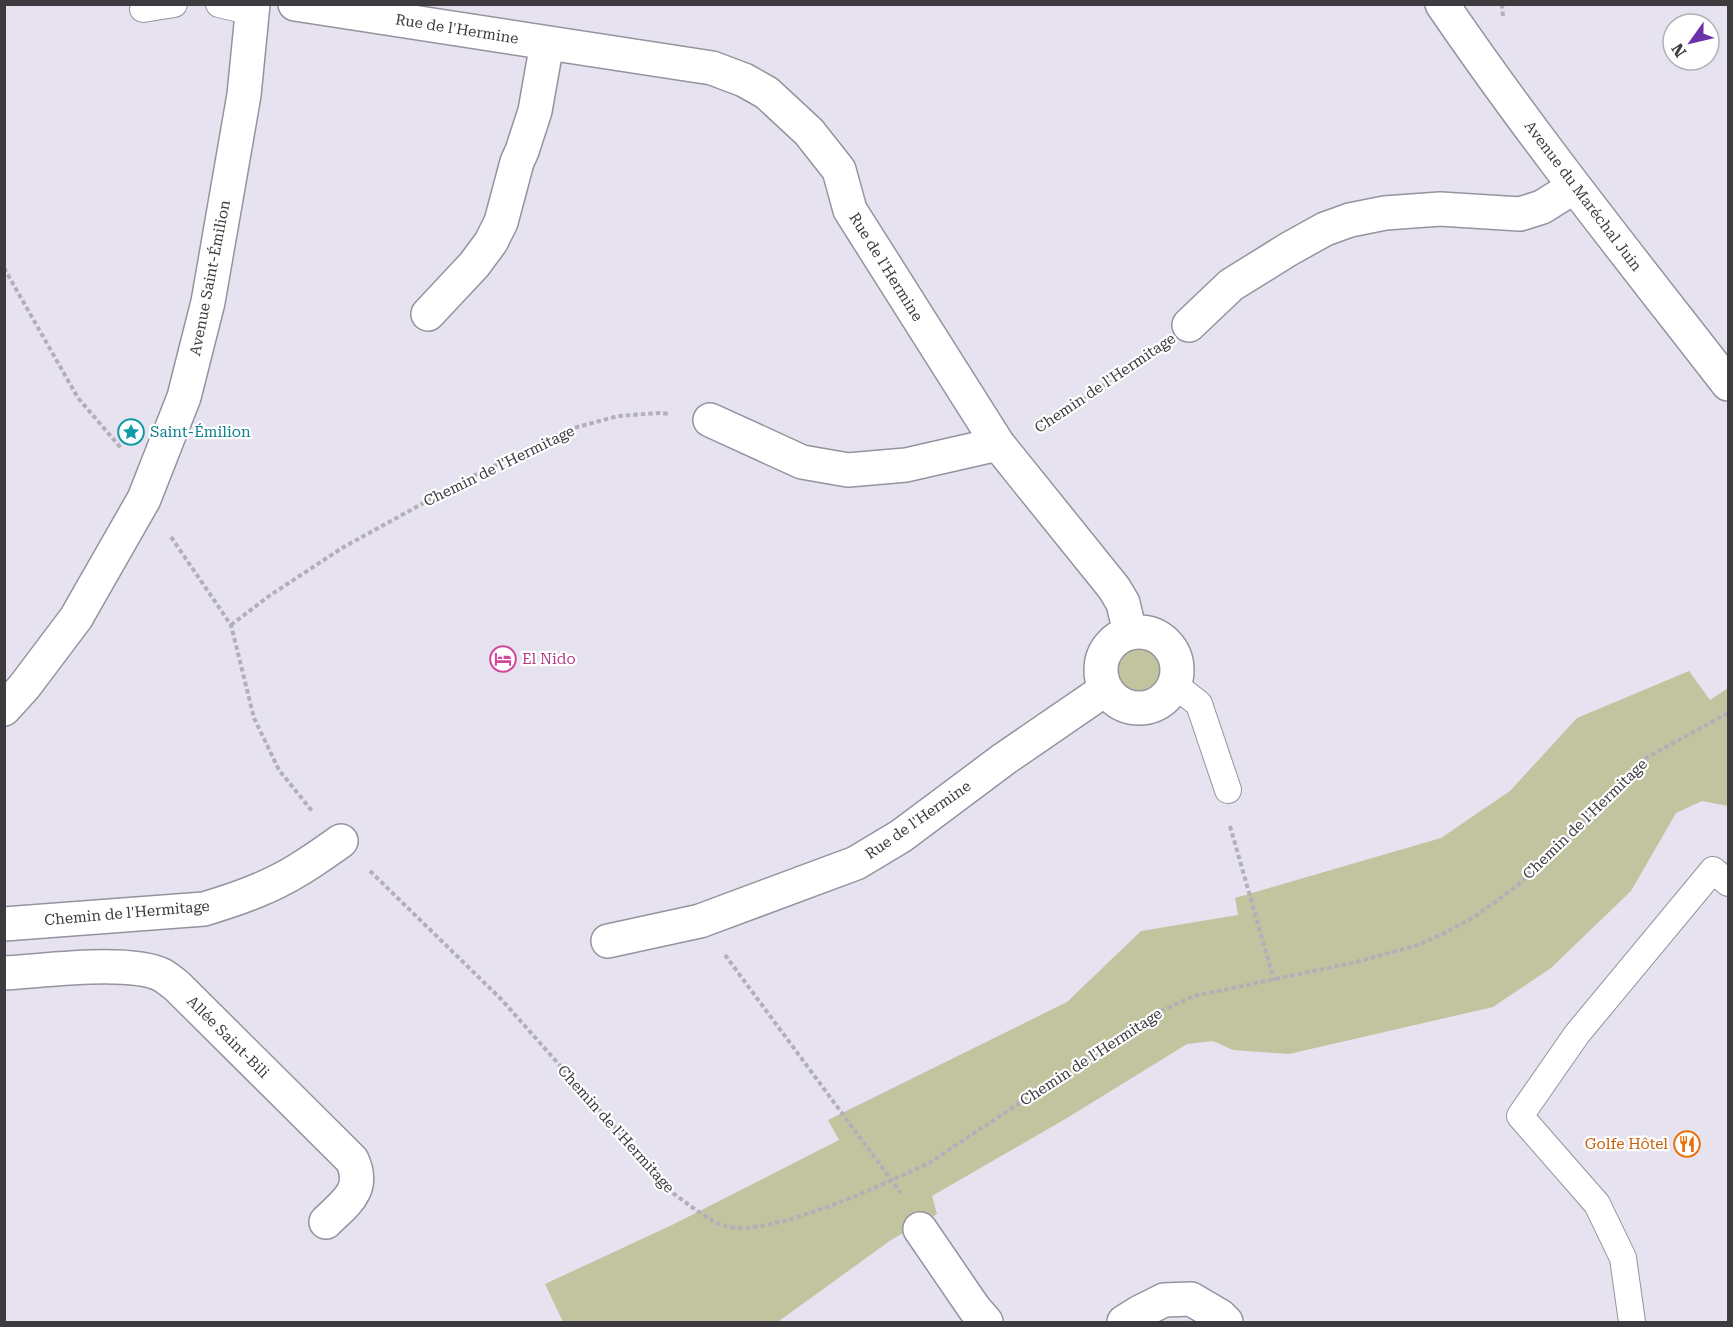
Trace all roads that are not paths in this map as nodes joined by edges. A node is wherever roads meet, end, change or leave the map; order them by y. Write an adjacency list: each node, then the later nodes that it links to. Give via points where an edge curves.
1 (174, 4): 6 (lane)
2 (219, 4): 5 (lane, Avenue Saint-Émilion)
3 (295, 4): 7 (street, Rue de l'Hermine)
4 (1442, 4): 8 (street, Avenue du Maréchal Juin)
5 (253, 8): 16 (street, Avenue Saint-Émilion, via 244,95 208,302 184,396 148,491 76,618)
6 (143, 9)
7 (548, 43): 9 (street, via 535,111 501,222 474,265); 13 (street, Rue de l'Hermine, via 712,68 759,88 787,110 839,170 849,210)
8 (1574, 187): 10 (street, Chemin de l'Hermitage, via 1542,207 1520,214 1440,209 1350,220 1325,229 1241,279); 11 (street, Avenue du Maréchal Juin)
9 (428, 314)
10 (1189, 325)
11 (1728, 384)
12 (710, 420): 13 (street, via 802,462 848,470 906,465)
13 (998, 444): 14 (street, Rue de l'Hermine, via 1114,588 1124,603)
14 (1130, 633): 15 (street, via 1158,636 1168,645 1175,657); 17 (street, via 1116,639 1106,650 1101,664)
15 (1174, 685): 17 (street, via 1166,698 1136,709 1112,699); 18 (lane, via 1199,704)
16 (11, 689)
17 (1106, 689): 22 (street, Rue de l'Hermine, via 901,836 856,863 700,921)
18 (1228, 790)
19 (340, 841): 21 (street, Chemin de l'Hermitage, via 261,889 204,909)
20 (1728, 884): 29 (lane, via 1713,870 1577,1034 1520,1116 1597,1204 1623,1258)
21 (4, 924)
22 (608, 941)
23 (4, 974): 24 (street, Allée Saint-Bili, via 117,966 148,970 177,986 352,1160 358,1172 355,1189)
24 (326, 1222)
25 (920, 1229): 26 (street)
26 (986, 1323)
27 (1124, 1323): 28 (street, via 1164,1300 1191,1299)
28 (1226, 1323)
29 (1632, 1323)

